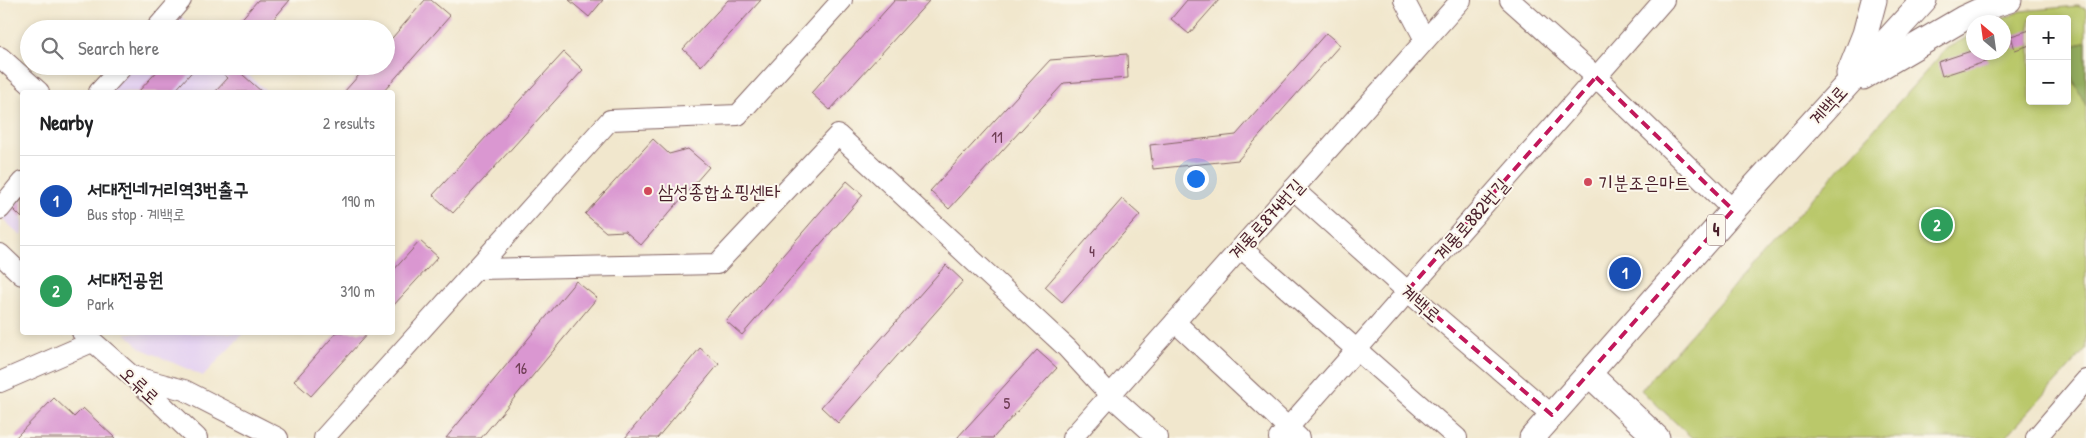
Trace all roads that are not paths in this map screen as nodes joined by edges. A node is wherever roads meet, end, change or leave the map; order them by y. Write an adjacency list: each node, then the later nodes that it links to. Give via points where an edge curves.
1 (181, 0): 10 (street)
2 (842, 0): 26 (street, via 738,115 610,120)
3 (1404, 0): 11 (street)
4 (1460, 0): 11 (street, 계룡로874번길)
5 (1510, 0): 16 (street)
6 (1664, 0): 16 (street, 계룡로882번길)
7 (1874, 0): 17 (main road, via 1865,34)
8 (1924, 0): 17 (main road, 계백로 / 4)
9 (2009, 0): 17 (main road, via 1964,18)
10 (164, 20)
11 (1425, 40): 21 (street, 계룡로874번길)
12 (0, 57): 13 (street)
13 (20, 75)
14 (20, 75): 18 (street)
15 (115, 75): 19 (street)
16 (1596, 77): 23 (street); 28 (street, 계룡로882번길)
17 (1843, 88): 23 (main road, 계백로 / 4)
18 (37, 90)
19 (101, 90)
20 (20, 184): 22 (street)
21 (1293, 189): 24 (street, 계룡로874번길); 28 (street, 계백로)
22 (0, 209)
23 (1733, 210): 32 (main road, 계백로 / 4)
24 (1240, 248): 29 (street, 계룡로874번길); 31 (street)
25 (0, 254): 27 (street)
26 (477, 269): 36 (street, via 717,264 838,135 1067,348); 41 (street)
27 (20, 274)
28 (1407, 292): 31 (street, 계룡로882번길); 37 (street, 계백로)
29 (1175, 322): 36 (street, 계룡로874번길); 38 (street)
30 (87, 337): 33 (street, 오류로); 35 (street)
31 (1356, 350): 38 (street, 계룡로882번길); 44 (street)
32 (1589, 374): 37 (main road, 계백로 / 4); 46 (main road)
33 (132, 376): 39 (street, 오류로); 40 (street, via 184,390)
34 (2086, 381): 47 (street)
35 (0, 382)
36 (1110, 395): 42 (street, 계룡로874번길); 43 (street)
37 (1552, 415): 45 (main road, 계백로 / 4)
38 (1288, 435)
39 (197, 438)
40 (278, 438)
41 (324, 438)
42 (1072, 438)
43 (1158, 438)
44 (1457, 438)
45 (1532, 438)
46 (1657, 438)
47 (2036, 438)

